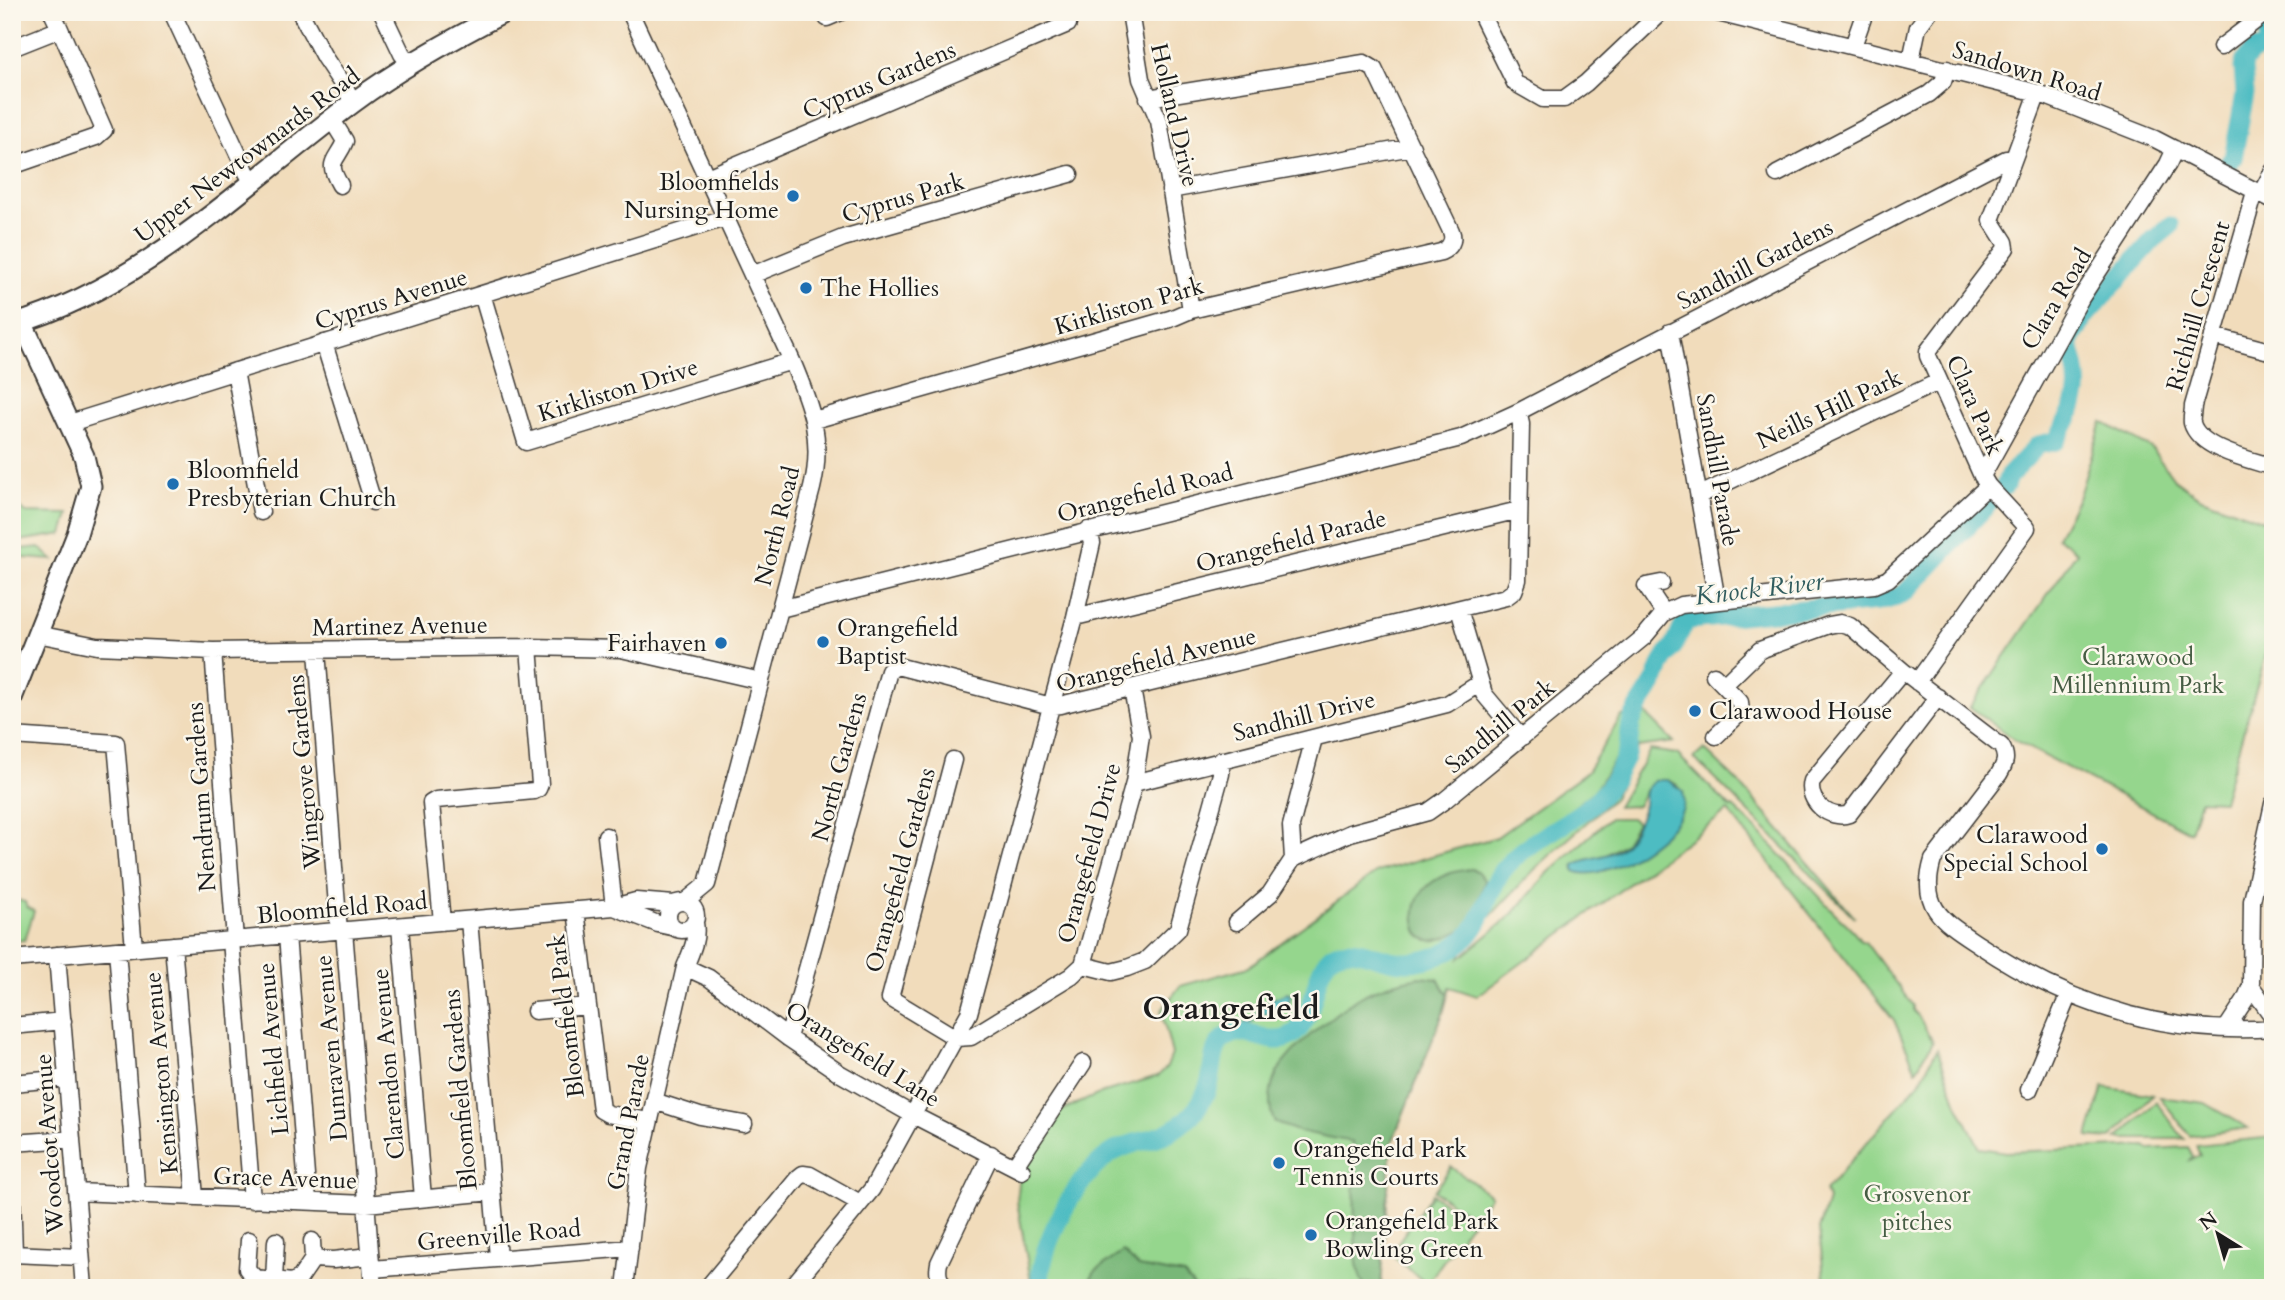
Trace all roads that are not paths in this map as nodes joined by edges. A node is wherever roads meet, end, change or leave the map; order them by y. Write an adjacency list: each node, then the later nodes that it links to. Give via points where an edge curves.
1 (52, 12): 17 (street)
2 (172, 12): 36 (street)
3 (300, 12): 26 (street)
4 (382, 12): 22 (street)
5 (505, 12): 22 (main road, Upper Newtownards Road)
6 (630, 12): 35 (street, North Road)
7 (824, 12): 8 (street, via 827,18)
8 (841, 12)
9 (1130, 12): 25 (street, Holland Drive, via 1141,79)
10 (1480, 12): 11 (street, via 1514,83 1543,99 1564,99 1586,83)
11 (1661, 12)
12 (1714, 12): 18 (street, Sandown Road)
13 (1865, 12): 18 (street)
14 (1929, 12): 21 (street, via 1918,27)
15 (2267, 12): 19 (street)
16 (1068, 24): 35 (street, Cyprus Gardens)
17 (60, 29): 20 (street); 31 (street, via 104,130 96,137)
18 (1853, 46): 21 (street, Sandown Road)
19 (2221, 47)
20 (12, 48)
21 (1911, 60): 23 (street, Sandown Road)
22 (410, 64): 26 (main road, Upper Newtownards Road)
23 (1947, 69): 24 (street, Sandown Road); 34 (street, via 1943,82 1929,94)
24 (2038, 93): 29 (street, Sandown Road); 30 (street, Clara Park)
25 (1149, 98): 28 (street, via 1370,64); 38 (street, Holland Drive, via 1159,121)
26 (354, 102): 27 (main road, Upper Newtownards Road)
27 (332, 120): 36 (main road, Upper Newtownards Road); 37 (street, via 345,141 332,167)
28 (1412, 147): 38 (street); 43 (street, Kirkliston Park, via 1451,231 1450,246 1441,252)
29 (2175, 149): 39 (street, Sandown Road); 56 (street, Clara Road, via 2081,298)
30 (2012, 159): 45 (street, Sandhill Gardens); 51 (street, Clara Park, via 1992,219 2006,248 1928,351)
31 (12, 166)
32 (2273, 171): 39 (street, Richhill Crescent)
33 (1070, 174): 41 (street, Cyprus Park, via 843,239)
34 (1777, 174)
35 (707, 177): 40 (street, North Road)
36 (253, 183): 44 (main road, Upper Newtownards Road, via 145,262 76,299)
37 (340, 185)
38 (1170, 190): 43 (street, Holland Drive)
39 (2263, 196): 46 (street, Richhill Crescent)
40 (725, 218): 41 (street, North Road); 42 (street, Cyprus Avenue)
41 (752, 275): 49 (street, North Road)
42 (482, 294): 47 (street, Cyprus Avenue); 49 (street, Kirkliston Drive, via 526,442)
43 (1191, 310): 53 (street, Kirkliston Park)
44 (17, 323): 54 (main road)
45 (1670, 332): 52 (street, Sandhill Gardens); 57 (street, Sandhill Parade)
46 (2213, 337): 48 (street); 55 (street, Richhill Crescent, via 2192,423 2201,437 2225,452)
47 (324, 343): 50 (street, Cyprus Avenue); 58 (street)
48 (2273, 352)
49 (792, 361): 53 (street, North Road)
50 (235, 371): 54 (street, Cyprus Avenue); 60 (street)
51 (1938, 382): 56 (street, Clara Park); 57 (street, Neills Hill Park)
52 (1518, 412): 59 (street, Orangefield Avenue); 61 (street, Orangefield Road, via 1429,448)
53 (814, 419): 64 (street, North Road, via 817,453 812,488)
54 (69, 424): 68 (main road, via 88,466 91,486)
55 (2273, 467)
56 (1985, 481): 63 (street, via 1888,579 1874,585); 74 (street, Clara Park, via 2027,528)
57 (1700, 495): 63 (street, Sandhill Parade)
58 (373, 502)
59 (1519, 510): 65 (street, Orangefield Avenue, via 1514,590 1506,597); 67 (street, Orangefield Parade)
60 (261, 512)
61 (1088, 530): 64 (street, Orangefield Road); 67 (street, via 1092,543)
62 (1661, 583): 66 (street, via 1646,586)
63 (1717, 601): 66 (street)
64 (780, 609): 73 (street, North Road)
65 (1459, 609): 75 (street); 76 (street, Orangefield Avenue)
66 (1664, 612): 83 (street, Sandhill Park, via 1644,637)
67 (1075, 617): 79 (street)
68 (37, 634): 70 (street, Martinez Avenue, via 97,646); 78 (main road)
69 (529, 647): 71 (street, Martinez Avenue); 73 (street, Martinez Avenue, via 621,649); 97 (street, via 540,784 534,791 431,803)
70 (213, 651): 71 (street, Martinez Avenue); 103 (street, Nendrum Gardens)
71 (317, 651): 101 (street, Wingrove Gardens)
72 (1903, 671): 74 (street); 77 (street, via 1812,781 1812,798 1833,816 1849,814); 81 (street, via 1840,622 1760,650 1719,680 1742,707)
73 (761, 681): 91 (street, North Road)
74 (1917, 682): 77 (street)
75 (1480, 684): 82 (street, Sandhill Drive, via 1447,705); 83 (street)
76 (1132, 689): 79 (street, Orangefield Avenue); 86 (street, Orangefield Drive, via 1141,736)
77 (1938, 697): 112 (street, via 2006,752 2005,764 1933,860 1928,893 1934,910 2012,967)
78 (12, 698)
79 (1051, 706): 120 (street, North Gardens, via 897,666 889,671); 121 (street, Orangefield Avenue, via 969,1013)
80 (12, 736): 105 (street, via 116,743)
81 (1716, 736)
82 (1314, 738): 85 (street, Sandhill Drive); 89 (street, via 1292,826)
83 (1521, 738): 89 (street, Sandhill Park, via 1428,812 1350,833)
84 (953, 760): 121 (street, Orangefield Gardens, via 890,998)
85 (1221, 760): 86 (street, Sandhill Drive); 109 (street, via 1178,929 1144,961 1127,968 1111,972)
86 (1134, 783): 109 (street, Orangefield Drive)
87 (2273, 804): 90 (street)
88 (606, 836): 93 (street)
89 (1293, 859): 98 (street, via 1270,894)
90 (2265, 869): 111 (street, via 2252,901)
91 (707, 884): 92 (street); 96 (street, North Road)
92 (680, 903): 93 (street, Bloomfield Road, via 636,901); 96 (street, via 693,907); 100 (street, via 667,915)
93 (614, 907): 94 (street, Bloomfield Road); 100 (street)
94 (576, 910): 95 (street, Bloomfield Road); 113 (street, Bloomfield Park)
95 (469, 920): 97 (street, Bloomfield Road); 135 (street, Bloomfield Gardens)
96 (696, 920): 100 (street, via 688,930); 110 (street, Grand Parade, via 697,933)
97 (442, 922): 99 (street, Bloomfield Road)
98 (1237, 922)
99 (400, 926): 101 (street, Bloomfield Road); 138 (street, Clarendon Avenue)
100 (673, 928): 110 (street, Grand Parade)
101 (342, 930): 102 (street, Bloomfield Road); 141 (street, Dunraven Avenue)
102 (287, 935): 103 (street, Bloomfield Road); 140 (street, Lichfield Avenue)
103 (233, 940): 104 (street, Bloomfield Road); 139 (street, Nendrum Gardens)
104 (173, 945): 105 (street, Bloomfield Road); 137 (street, Kensington Avenue)
105 (134, 948): 106 (street, Bloomfield Road)
106 (117, 950): 107 (street, Bloomfield Road); 136 (street)
107 (57, 954): 108 (street, Bloomfield Road); 116 (street, Woodcot Avenue)
108 (12, 959)
109 (1083, 965): 121 (street, Orangefield Drive, via 971,1037)
110 (685, 967): 120 (street, Orangefield Lane, via 709,978); 126 (street, Grand Parade)
111 (2251, 986): 115 (street); 119 (street)
112 (2068, 996): 119 (street, via 2154,1021); 125 (street)
113 (587, 1006): 114 (street); 128 (street, Bloomfield Park, via 601,1110)
114 (535, 1011)
115 (2273, 1017)
116 (63, 1021): 117 (street); 123 (street, Woodcot Avenue)
117 (12, 1026)
118 (2273, 1027): 119 (street)
119 (2226, 1029)
120 (788, 1038): 127 (street, Orangefield Lane)
121 (956, 1038): 127 (street, Orangefield Avenue)
122 (1083, 1063): 132 (street, Orangefield Lane, via 1018,1168)
123 (67, 1078): 124 (street); 130 (street, Woodcot Avenue)
124 (12, 1083)
125 (2029, 1090)
126 (654, 1101): 128 (street, Grand Parade); 129 (street)
127 (913, 1115): 132 (street, Orangefield Lane); 142 (street, Orangefield Avenue)
128 (648, 1121): 146 (street, Grand Parade)
129 (744, 1124)
130 (72, 1139): 131 (street); 134 (street, Woodcot Avenue)
131 (12, 1143)
132 (991, 1154): 158 (street, via 939,1263 937,1272)
133 (12, 1191): 147 (street)
134 (76, 1192): 136 (street, Grace Avenue); 148 (street, Woodcot Avenue)
135 (492, 1192): 138 (street, Grace Avenue); 149 (street, Bloomfield Gardens)
136 (137, 1195): 137 (street, Grace Avenue)
137 (195, 1197): 139 (street, Grace Avenue)
138 (423, 1198): 141 (street, Grace Avenue)
139 (252, 1200): 140 (street, Grace Avenue)
140 (308, 1201): 141 (street, Grace Avenue)
141 (366, 1203): 151 (street, Dunraven Avenue)
142 (860, 1203): 156 (street, via 803,1174); 157 (street, Orangefield Avenue)
143 (248, 1240): 152 (street, via 249,1273)
144 (275, 1241): 152 (street)
145 (312, 1241): 150 (street)
146 (630, 1248): 149 (street, Greenville Road); 155 (street, Grand Parade)
147 (13, 1254): 148 (street)
148 (81, 1256): 153 (street, Woodcot Avenue)
149 (498, 1257): 151 (street, Greenville Road)
150 (313, 1259): 151 (street, Greenville Road); 152 (street, via 296,1281)
151 (371, 1263): 154 (street, Dunraven Avenue)
152 (274, 1280)
153 (84, 1288)
154 (373, 1288)
155 (625, 1288)
156 (707, 1288)
157 (791, 1288)
158 (946, 1288)

